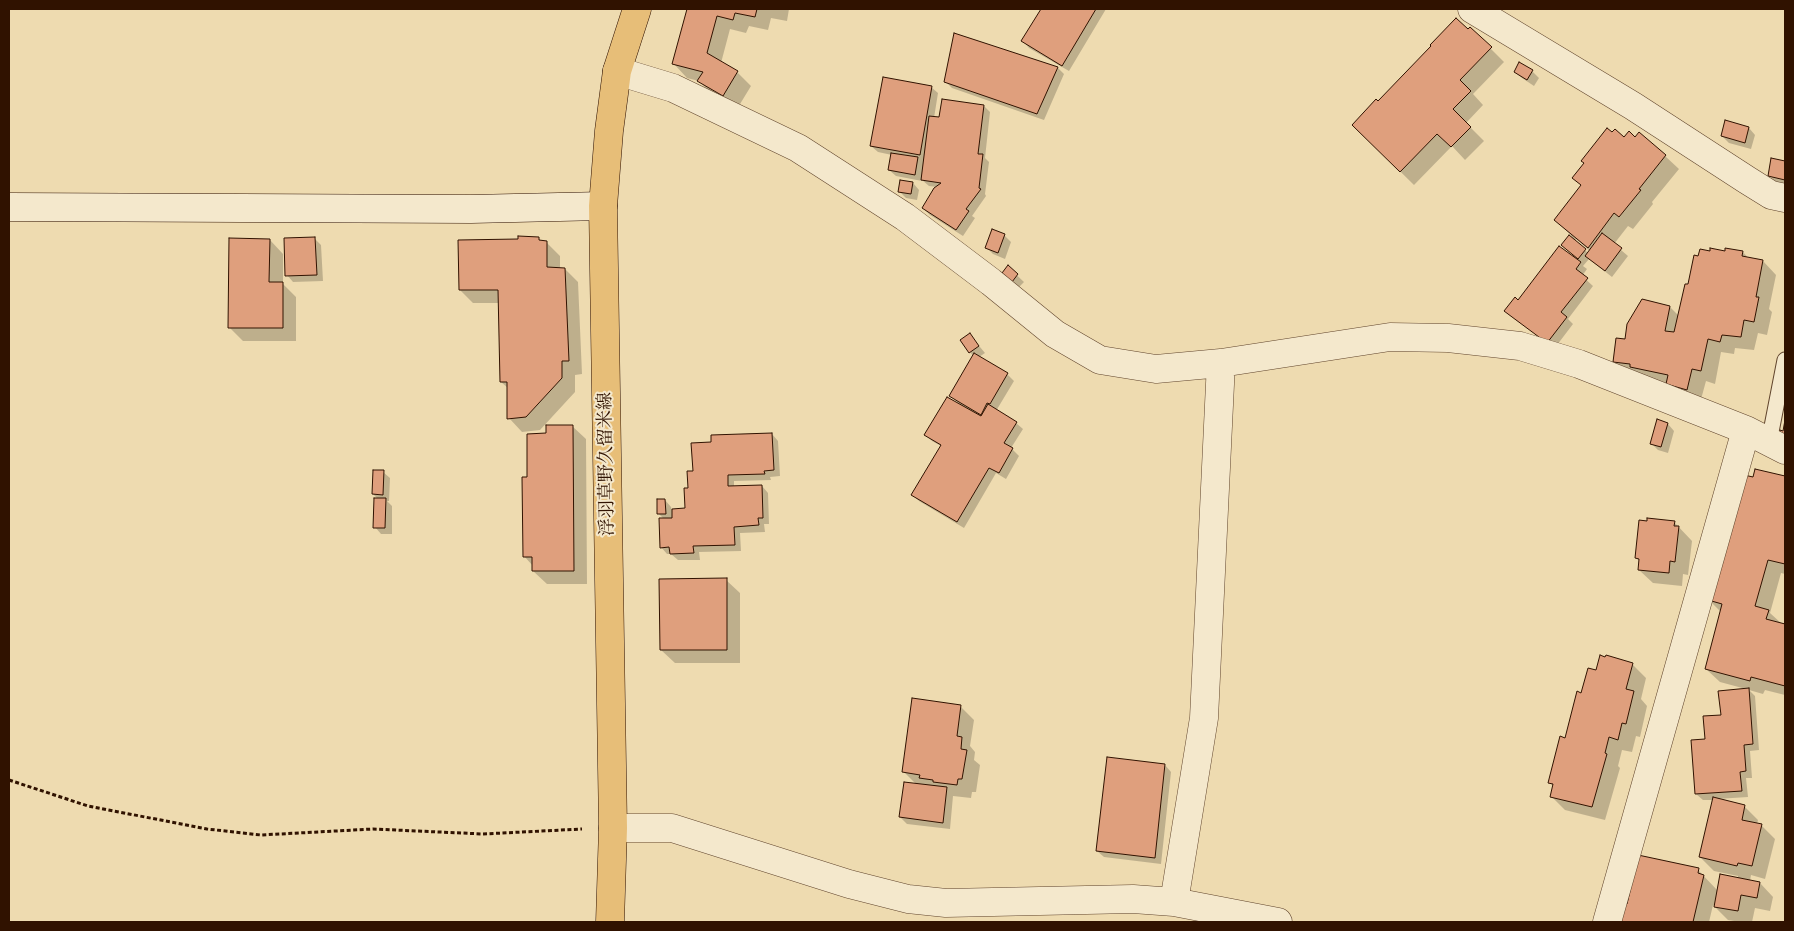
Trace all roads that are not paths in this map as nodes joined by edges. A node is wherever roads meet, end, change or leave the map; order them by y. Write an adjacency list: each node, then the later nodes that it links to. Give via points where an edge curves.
1 (637, 9): 3 (main road, 浮羽草野久留米線)
2 (1472, 9): 4 (street, via 1633,106 1771,195)
3 (617, 71): 5 (main road, 浮羽草野久留米線); 8 (street, via 673,88 798,148 905,217 1055,334 1100,360 1156,369)
4 (1785, 198)
5 (603, 206): 6 (street, via 471,209); 10 (main road, 浮羽草野久留米線)
6 (9, 207)
7 (1785, 360): 9 (lane)
8 (1221, 363): 9 (street, via 1390,337 1448,338 1520,346 1579,364); 11 (street, via 1204,718)
9 (1767, 441): 14 (street)
10 (612, 828): 11 (street, via 672,828 849,884 908,899 946,903 1133,899); 12 (main road, 浮羽草野久留米線)
11 (1174, 902): 13 (street)
12 (610, 922)
13 (1278, 922)
14 (1607, 922)

